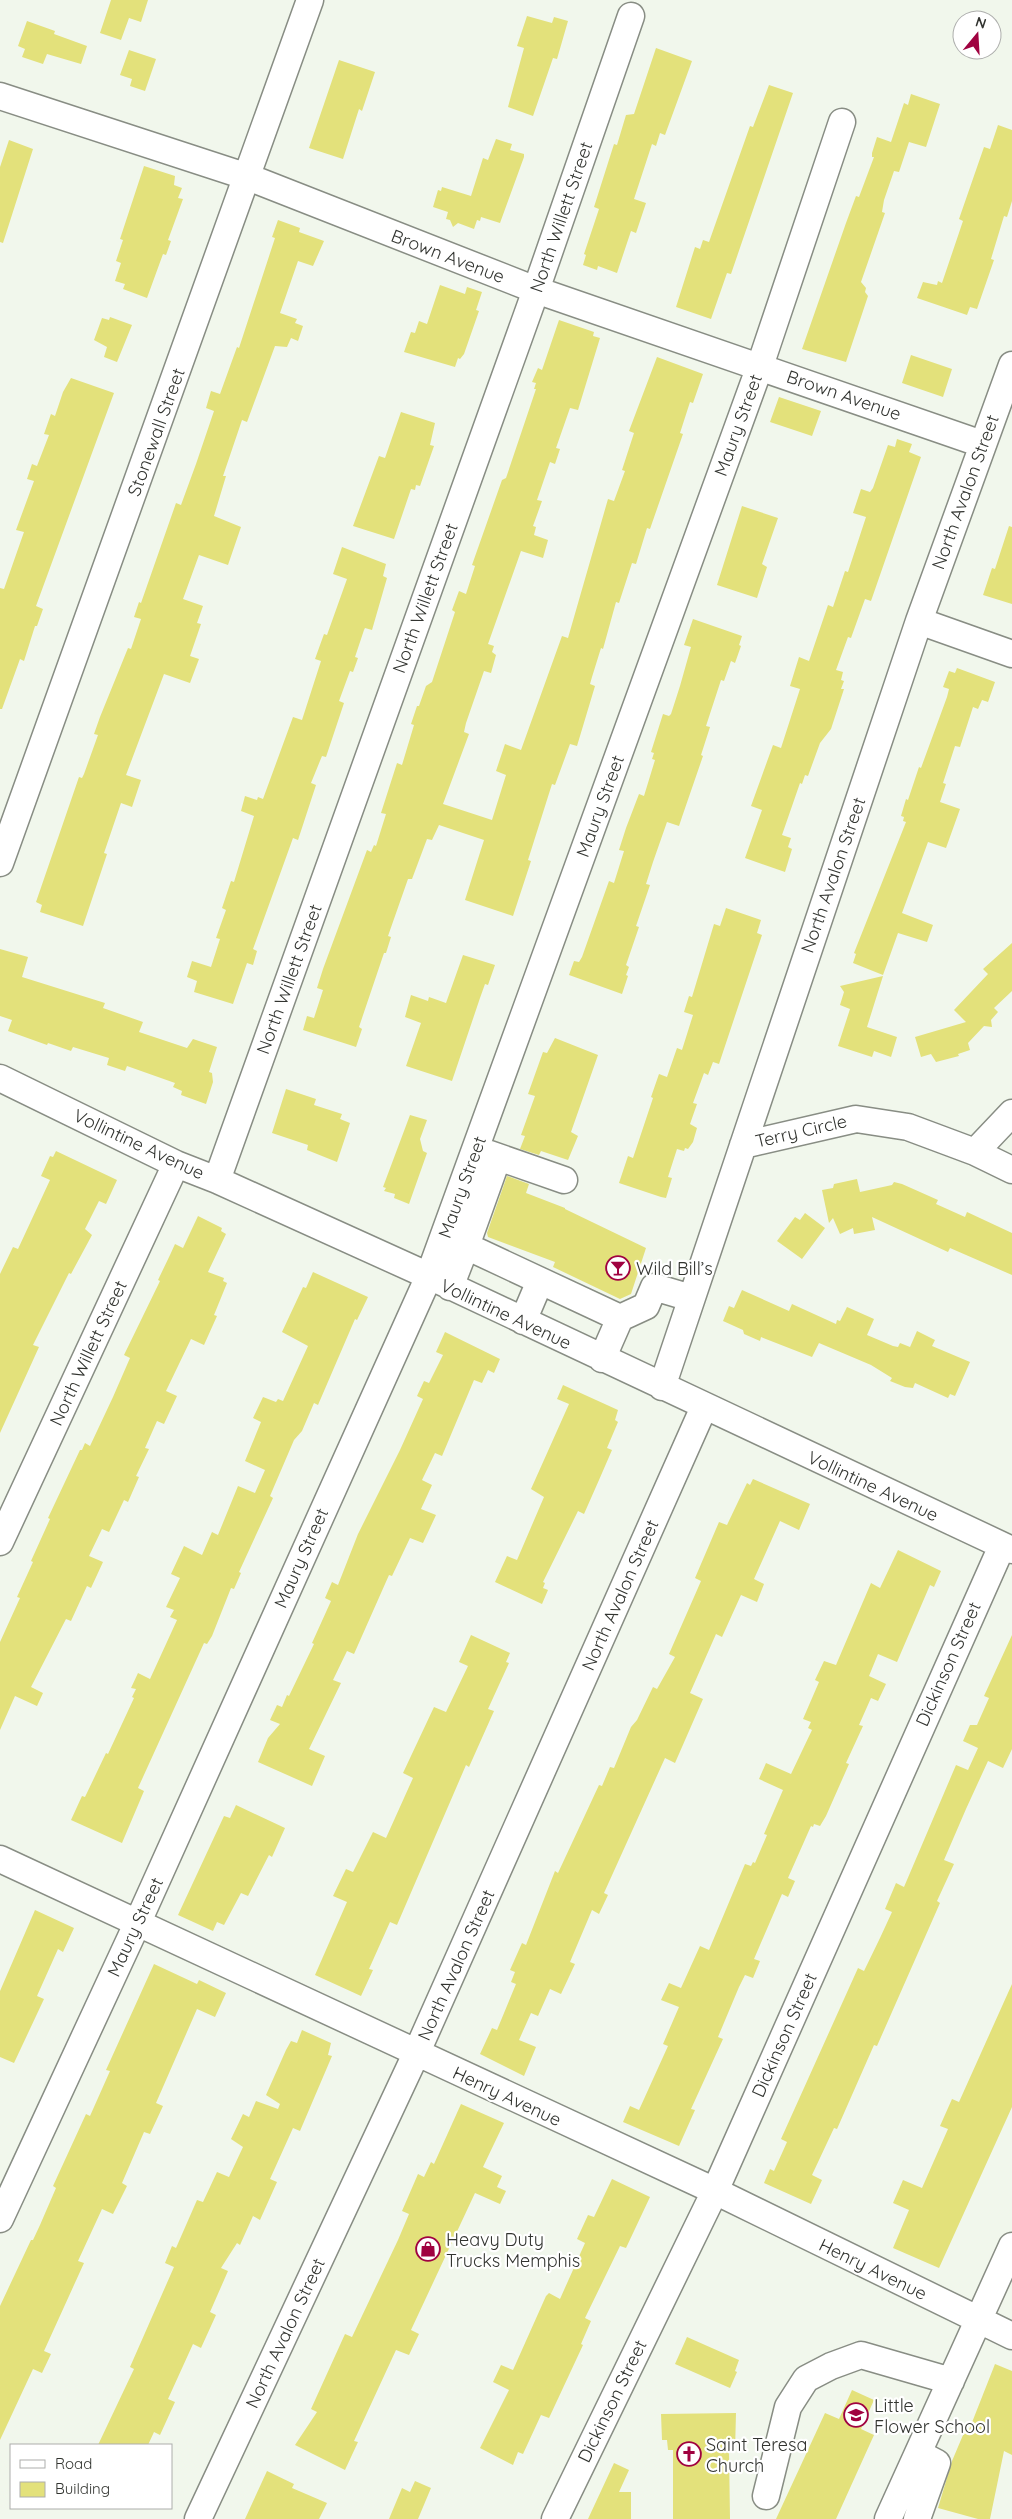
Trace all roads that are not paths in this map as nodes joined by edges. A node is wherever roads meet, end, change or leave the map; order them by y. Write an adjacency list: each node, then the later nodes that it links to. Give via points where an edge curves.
1 (310, 0): 5 (street, Stonewall Street)
2 (631, 16): 6 (street, North Willett Street)
3 (0, 96): 5 (street, Brown Avenue)
4 (842, 122): 8 (street, Maury Street)
5 (248, 177): 6 (street, Brown Avenue); 12 (street, Stonewall Street)
6 (536, 290): 8 (street, Brown Avenue); 20 (street, North Willett Street)
7 (1012, 364): 9 (street, North Avalon Street)
8 (760, 366): 9 (street, Brown Avenue); 17 (street, Maury Street)
9 (982, 444): 10 (street, North Avalon Street)
10 (919, 621): 11 (street); 15 (street, North Avalon Street)
11 (1012, 654)
12 (0, 863)
13 (0, 1078): 18 (street, Vollintine Avenue)
14 (1012, 1113): 16 (street)
15 (743, 1145): 16 (street, Terry Circle, via 856,1119 908,1127); 26 (street, North Avalon Street)
16 (975, 1152): 19 (street, Terry Circle)
17 (487, 1153): 21 (street); 22 (street, Maury Street)
18 (176, 1164): 20 (street, Vollintine Avenue); 32 (street, North Willett Street)
19 (1012, 1170)
20 (217, 1180): 25 (street, Vollintine Avenue)
21 (564, 1180)
22 (472, 1196): 23 (street); 25 (street, Maury Street)
23 (466, 1246): 24 (street); 25 (street)
24 (540, 1281): 27 (street); 28 (street)
25 (439, 1282): 28 (street, Vollintine Avenue); 35 (street, Maury Street)
26 (691, 1298): 27 (street, via 654,1287 646,1306); 30 (street, North Avalon Street)
27 (620, 1318): 29 (street)
28 (523, 1322): 29 (street, Vollintine Avenue)
29 (602, 1359): 30 (street, Vollintine Avenue)
30 (662, 1388): 31 (street, Vollintine Avenue)
31 (704, 1407): 33 (street, Vollintine Avenue); 36 (street, North Avalon Street)
32 (0, 1542)
33 (1007, 1548): 37 (street, Dickinson Street)
34 (0, 1859): 35 (street, Henry Avenue)
35 (137, 1924): 36 (street, Henry Avenue); 38 (street, Maury Street)
36 (416, 2054): 37 (street, Henry Avenue); 45 (street, North Avalon Street)
37 (715, 2191): 40 (street, Henry Avenue); 46 (street, Dickinson Street)
38 (0, 2218)
39 (1012, 2246): 40 (street)
40 (978, 2320): 41 (street, Henry Avenue); 42 (street)
41 (1012, 2336)
42 (951, 2381): 43 (street); 44 (street, via 861,2355 806,2379 788,2407)
43 (918, 2453): 47 (street); 48 (street, via 937,2463)
44 (766, 2496)
45 (198, 2519)
46 (555, 2519)
47 (890, 2519)
48 (917, 2519)

